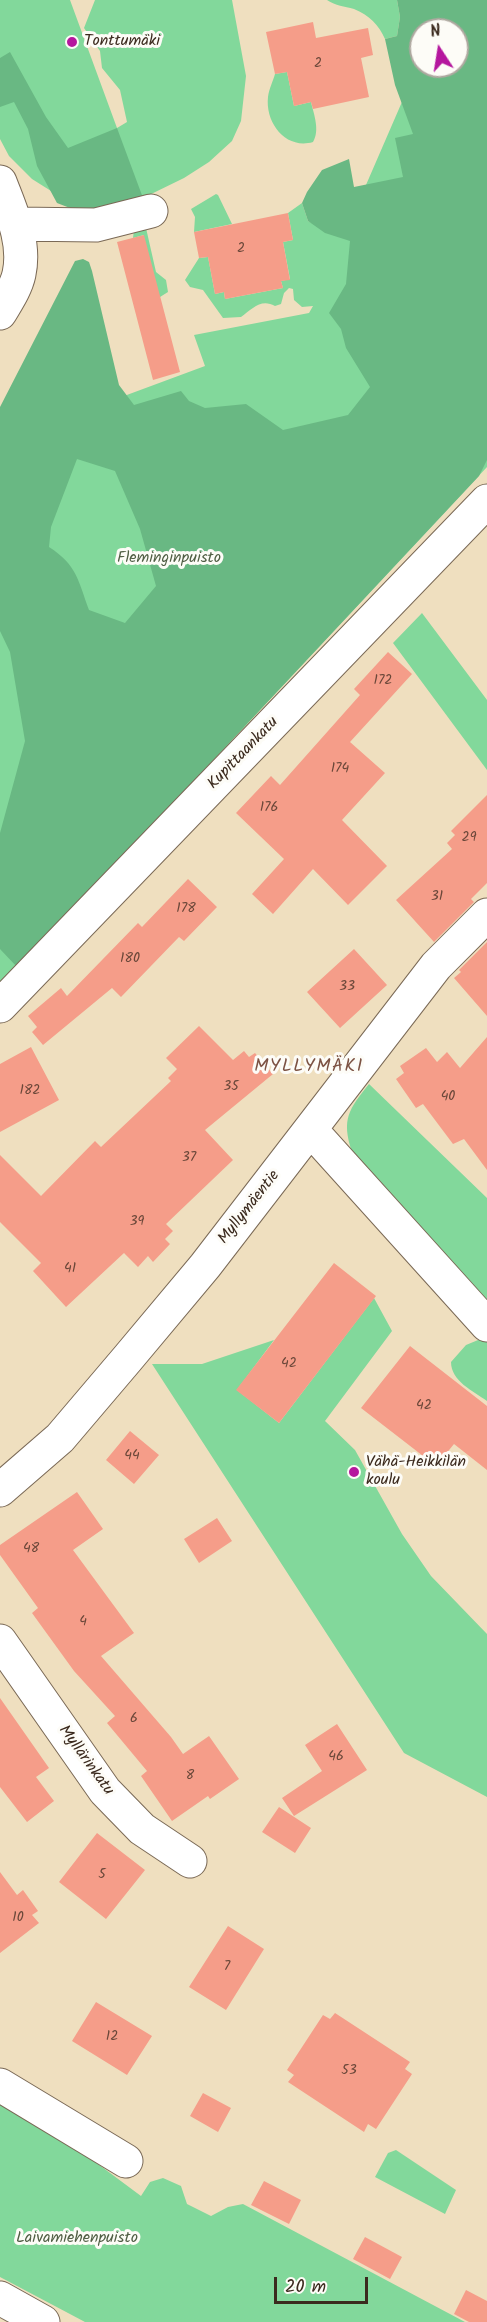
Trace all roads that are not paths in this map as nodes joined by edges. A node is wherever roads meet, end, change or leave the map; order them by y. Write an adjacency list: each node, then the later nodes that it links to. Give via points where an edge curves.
1 (0, 182): 3 (street)
2 (151, 211): 3 (street, via 96,225)
3 (16, 224): 4 (street, via 21,246 19,275)
4 (0, 313)
5 (487, 501): 7 (street, Kupittaankatu)
6 (487, 915): 8 (street, Myllymäentie, via 436,966)
7 (0, 1006)
8 (311, 1130): 9 (street); 10 (street, Myllymäentie, via 205,1266 60,1438)
9 (487, 1326)
10 (0, 1490)
11 (0, 1641): 12 (street, Myllärinkatu, via 100,1786 142,1829)
12 (190, 1861)
13 (0, 2085): 14 (street)
14 (126, 2161)
15 (0, 2298): 16 (street)
16 (43, 2322)

